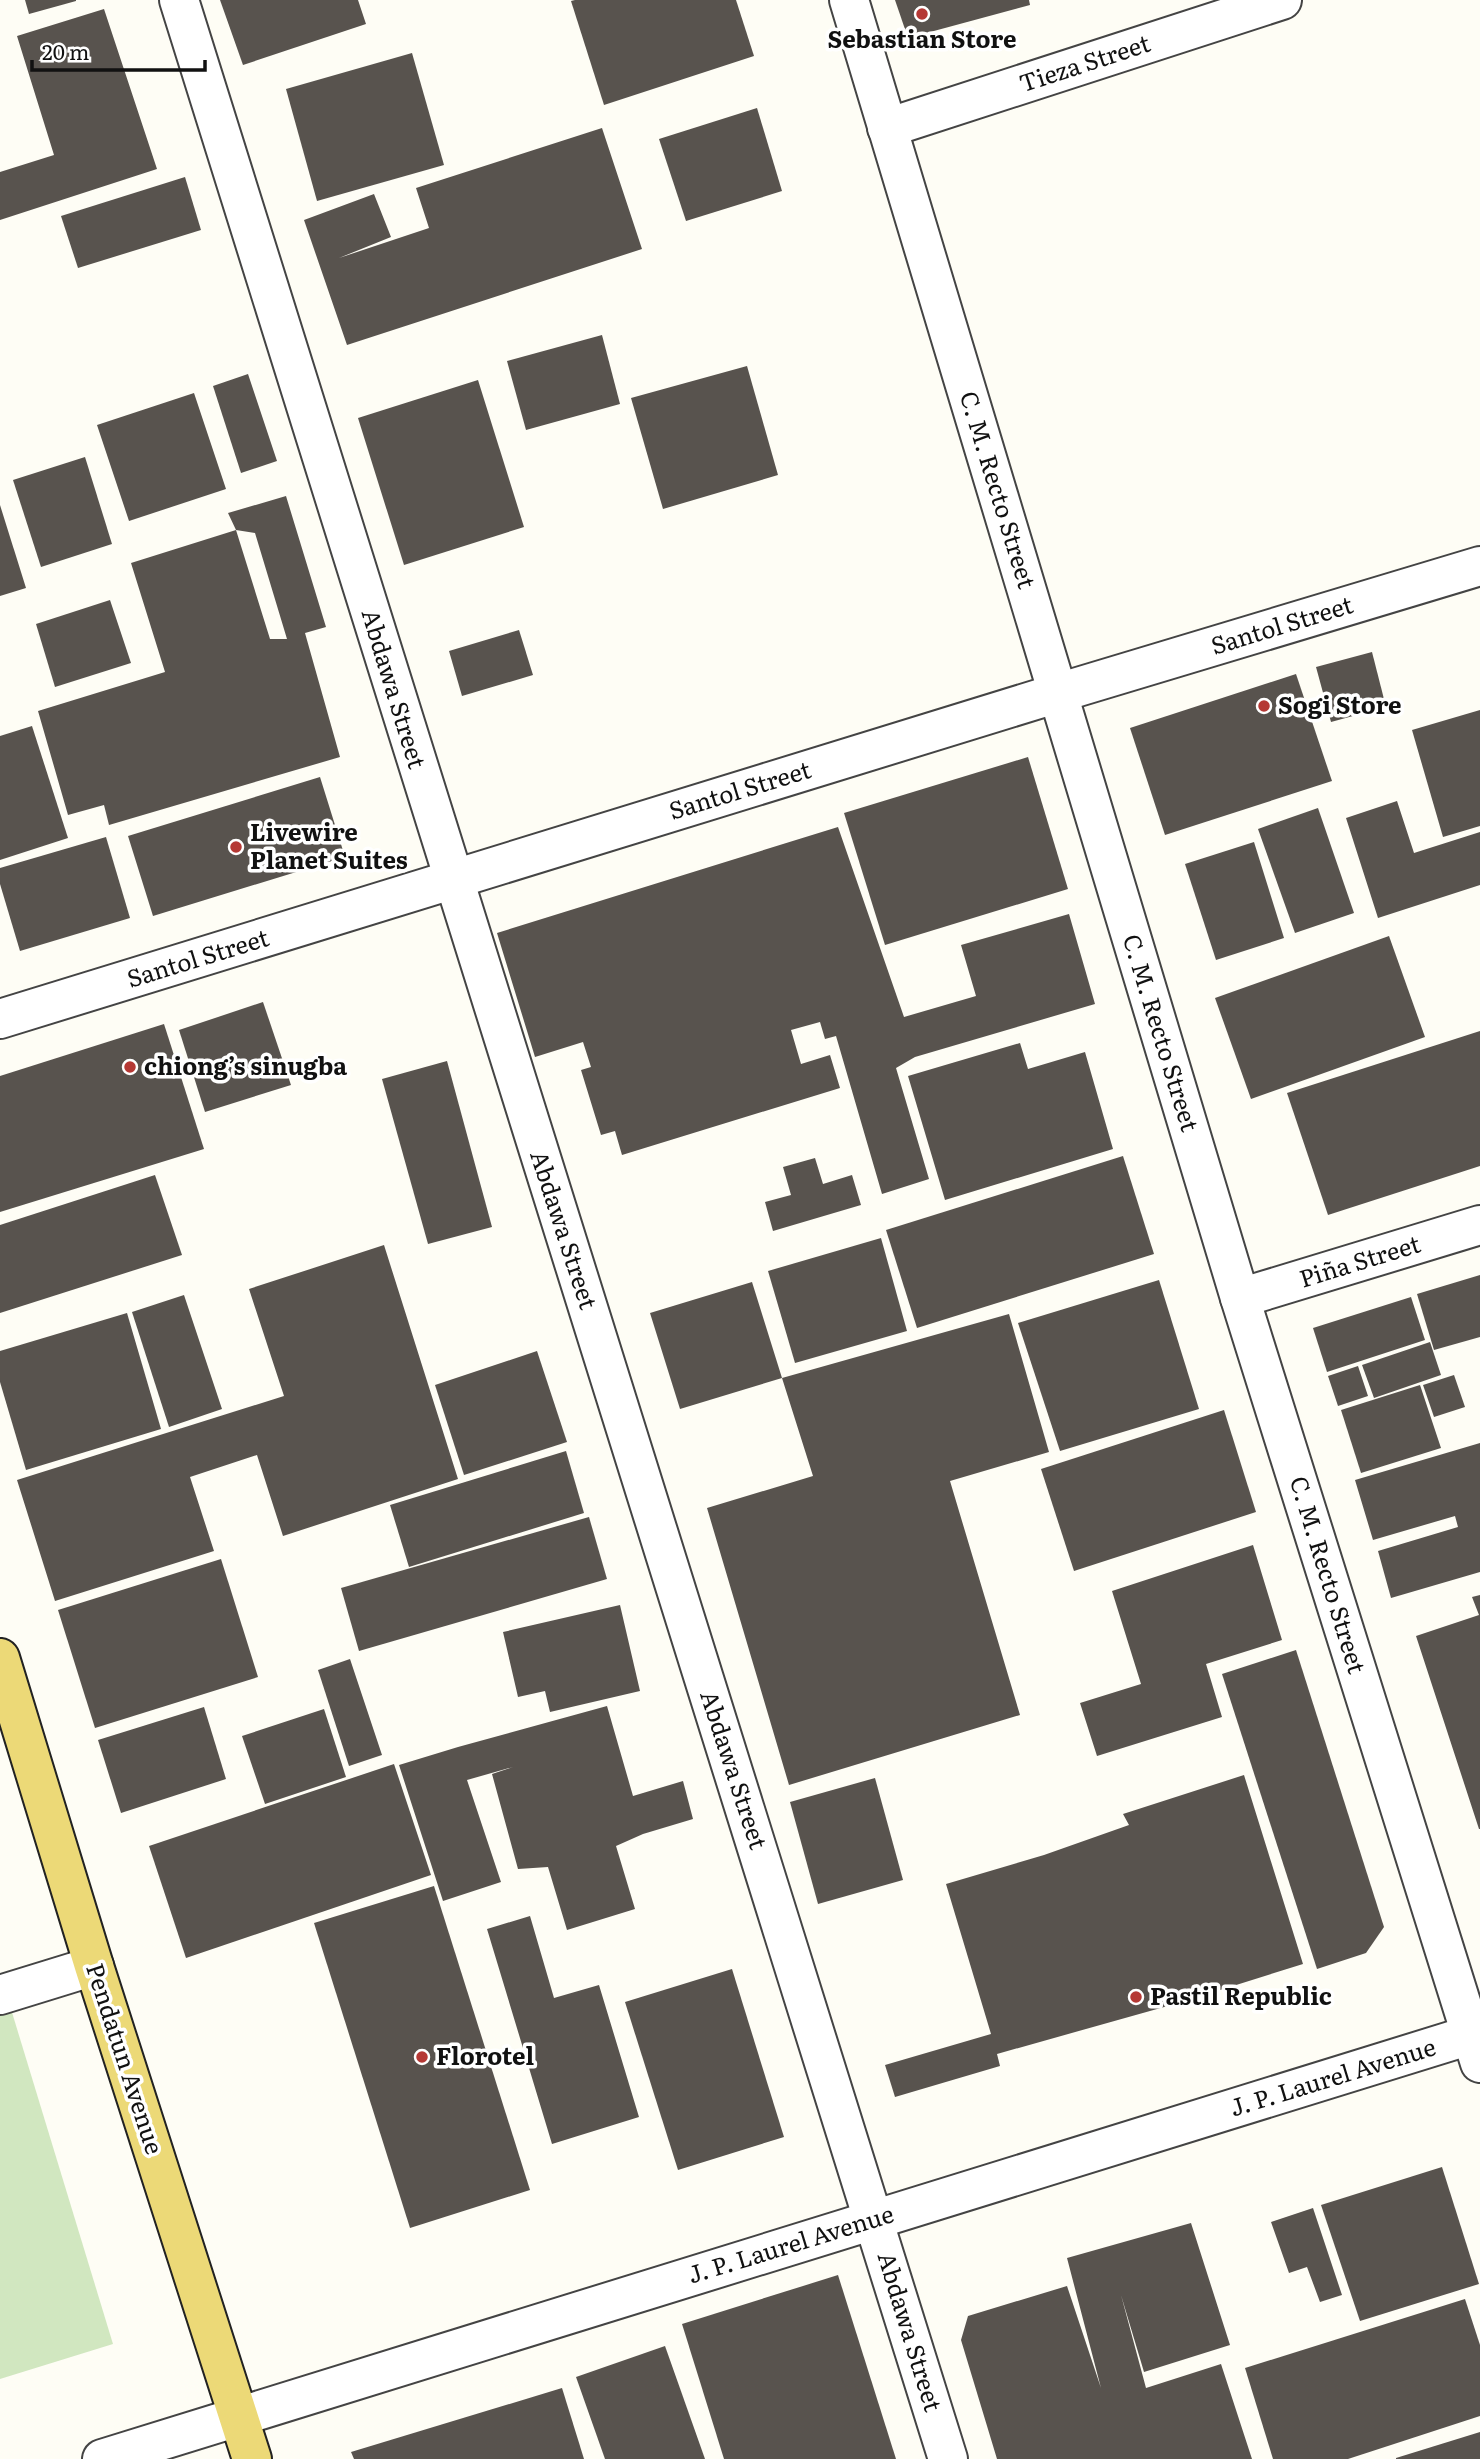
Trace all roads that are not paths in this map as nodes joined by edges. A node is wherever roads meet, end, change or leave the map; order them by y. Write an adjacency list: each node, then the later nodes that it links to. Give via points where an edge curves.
1 (179, 0): 7 (street, Abdawa Street)
2 (849, 0): 4 (street, C. M. Recto Street)
3 (1282, 0): 4 (street, Tieza Street)
4 (887, 128): 6 (street, C. M. Recto Street)
5 (1480, 566): 6 (street, Santol Street)
6 (1058, 692): 7 (street, Santol Street); 10 (street, C. M. Recto Street)
7 (453, 881): 8 (street, Santol Street); 15 (street, Abdawa Street)
8 (0, 1019)
9 (1480, 1225): 10 (street, Piña Street)
10 (1240, 1298): 14 (street, C. M. Recto Street)
11 (0, 1658): 12 (main road, Pendatun Avenue)
12 (94, 1966): 13 (street); 16 (main road, Pendatun Avenue)
13 (0, 1995)
14 (1477, 2043): 15 (street, J. P. Laurel Avenue)
15 (875, 2219): 16 (street, J. P. Laurel Avenue); 19 (street, Abdawa Street)
16 (240, 2416): 17 (street, J. P. Laurel Avenue); 18 (main road, Pendatun Avenue)
17 (102, 2459)
18 (252, 2459)
19 (948, 2459)

